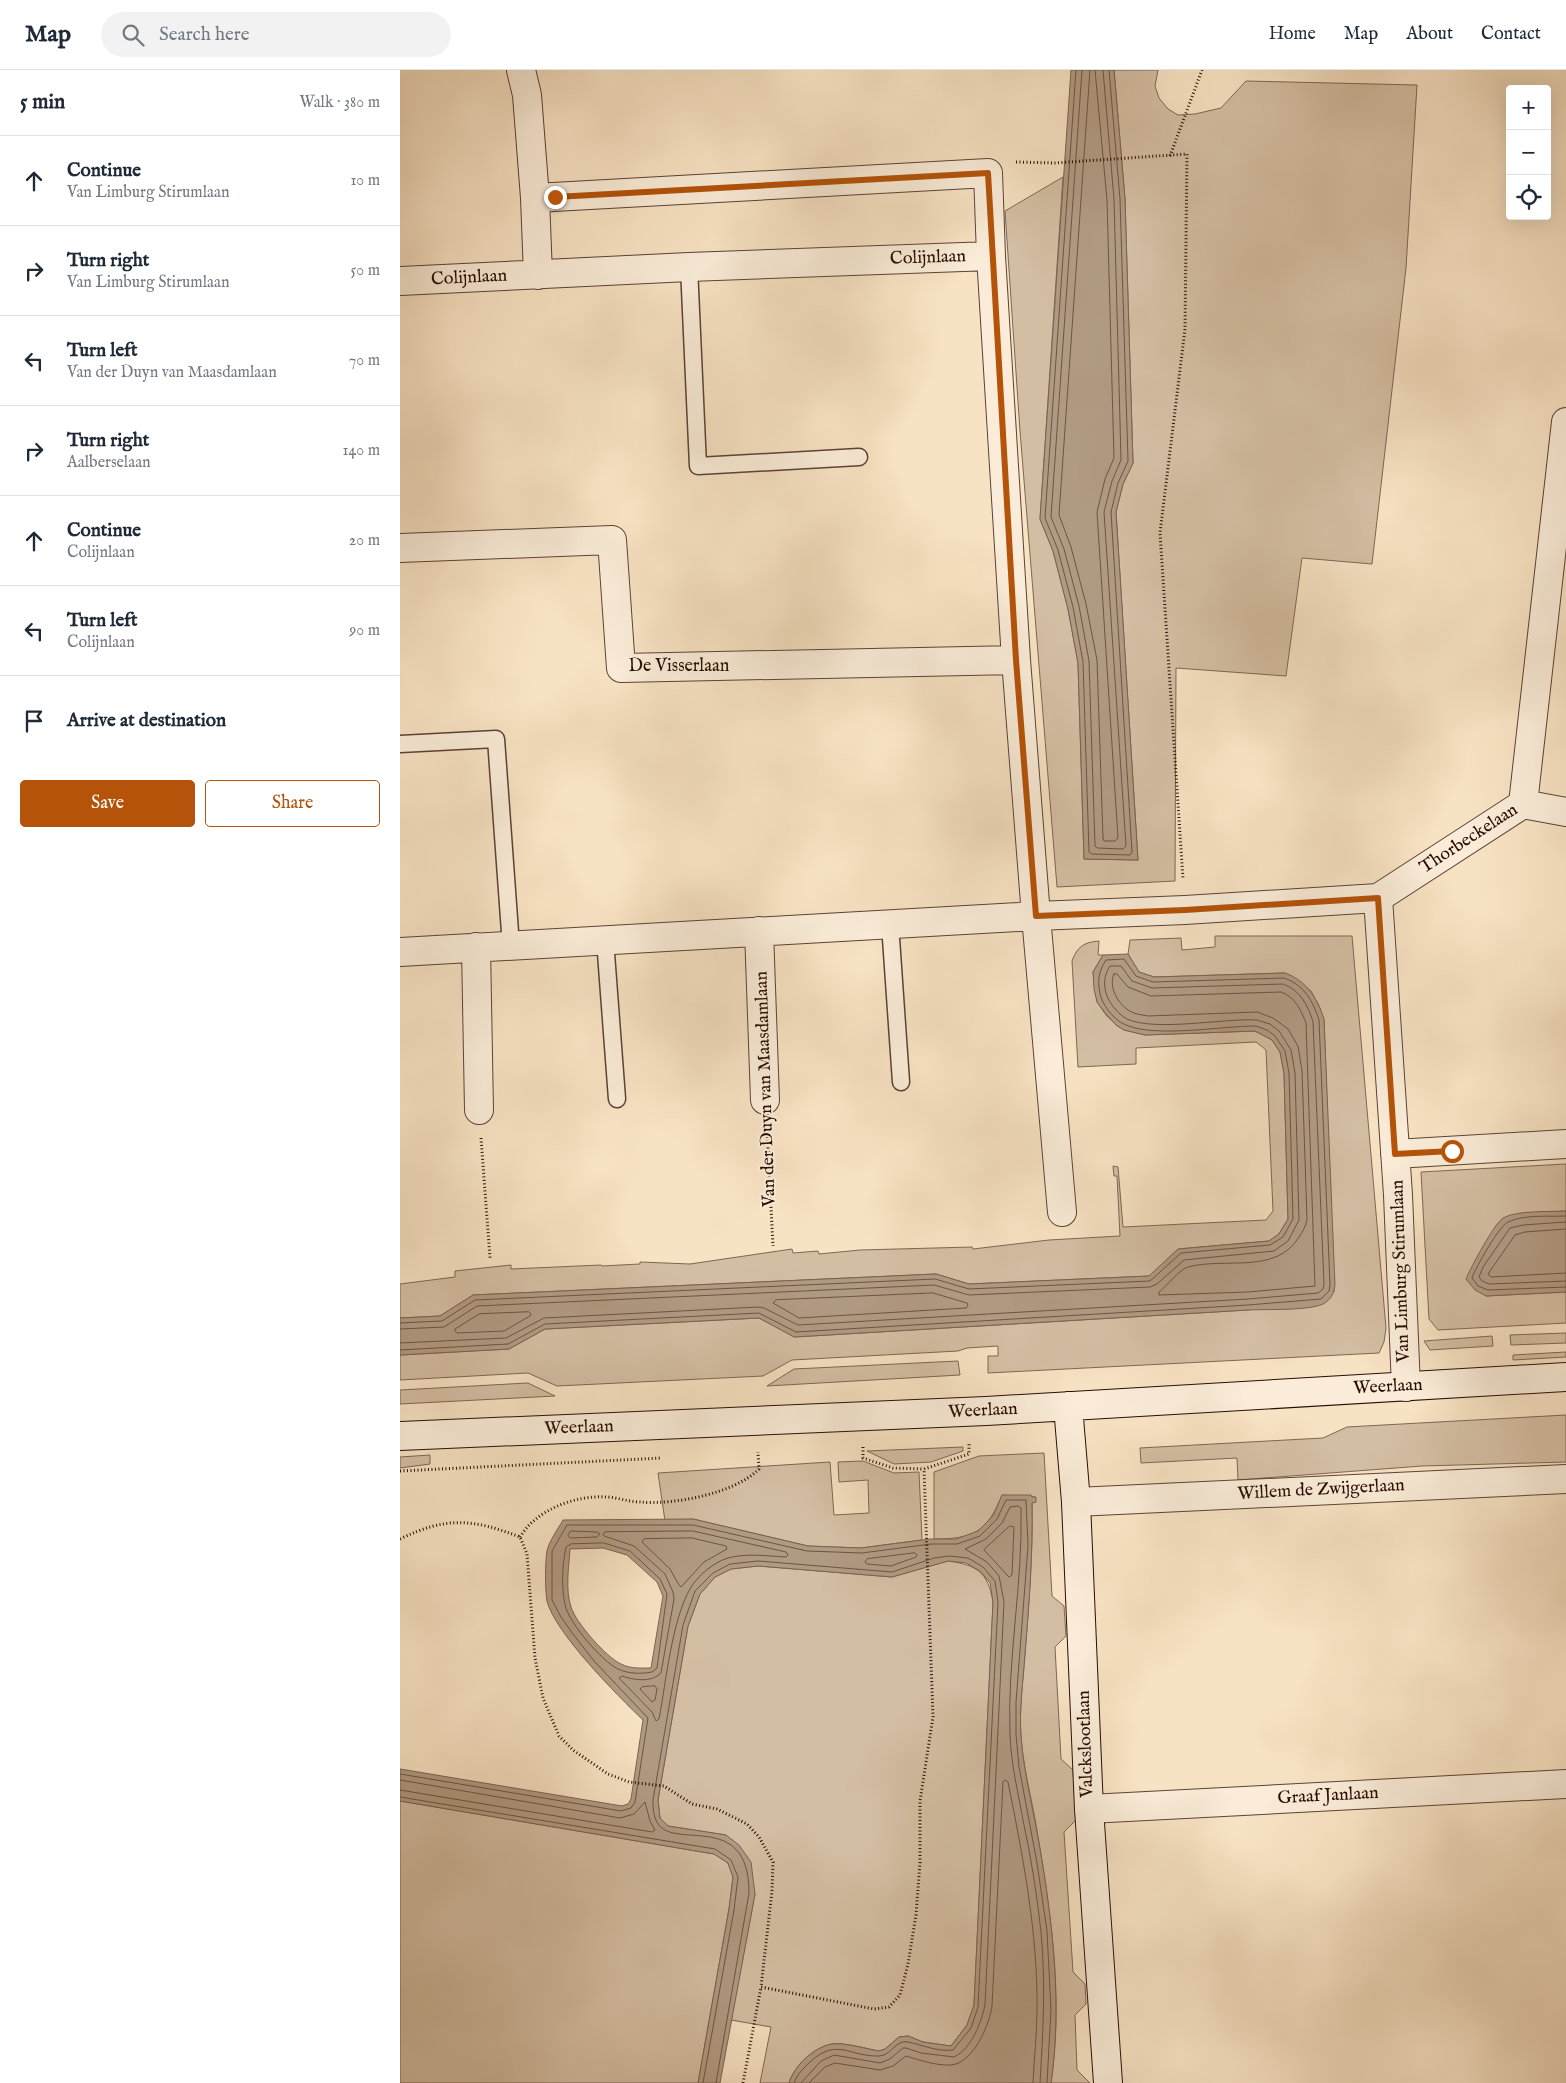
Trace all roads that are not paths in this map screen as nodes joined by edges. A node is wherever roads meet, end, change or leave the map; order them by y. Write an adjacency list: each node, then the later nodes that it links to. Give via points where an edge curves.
1 (521, 70): 2 (street, via 527,95)
2 (535, 198): 3 (street, Colijnlaan, via 988,173); 5 (street)
3 (991, 256): 4 (street, Colijnlaan); 10 (street)
4 (689, 267): 5 (street, Colijnlaan); 8 (lane, via 698,466)
5 (538, 275): 6 (street, Colijnlaan)
6 (400, 281)
7 (1566, 422): 12 (street)
8 (859, 457)
9 (400, 548): 10 (street, De Visserlaan, via 612,540 621,668)
10 (1016, 660): 15 (street)
11 (400, 744): 19 (lane, via 496,738)
12 (1523, 804): 13 (street, Thorbeckelaan); 14 (street, Thorbeckelaan)
13 (1566, 812)
14 (1378, 898): 15 (street); 27 (street, Van Limburg Stirumlaan)
15 (1036, 916): 16 (street); 28 (street)
16 (890, 924): 17 (street); 22 (lane)
17 (759, 931): 18 (street); 24 (street, Van der Duyn van Maasdamlaan)
18 (606, 940): 19 (street); 23 (lane)
19 (510, 946): 20 (street)
20 (476, 947): 21 (street); 25 (street)
21 (400, 952)
22 (901, 1082)
23 (617, 1099)
24 (765, 1100)
25 (479, 1110)
26 (1566, 1144): 27 (street, Van Limburg Stirumlaan)
27 (1395, 1154): 30 (street, Van Limburg Stirumlaan)
28 (1062, 1212)
29 (1566, 1377): 30 (street, Weerlaan)
30 (1406, 1387): 31 (street, Weerlaan)
31 (1068, 1406): 32 (street, Weerlaan); 34 (street, Valckslootlaan)
32 (400, 1436)
33 (1566, 1479): 34 (street, Willem de Zwijgerlaan)
34 (1076, 1502): 36 (street, Valckslootlaan)
35 (1566, 1784): 36 (street, Graaf Janlaan)
36 (1089, 1809): 37 (street, Valckslootlaan)
37 (1108, 2083)

